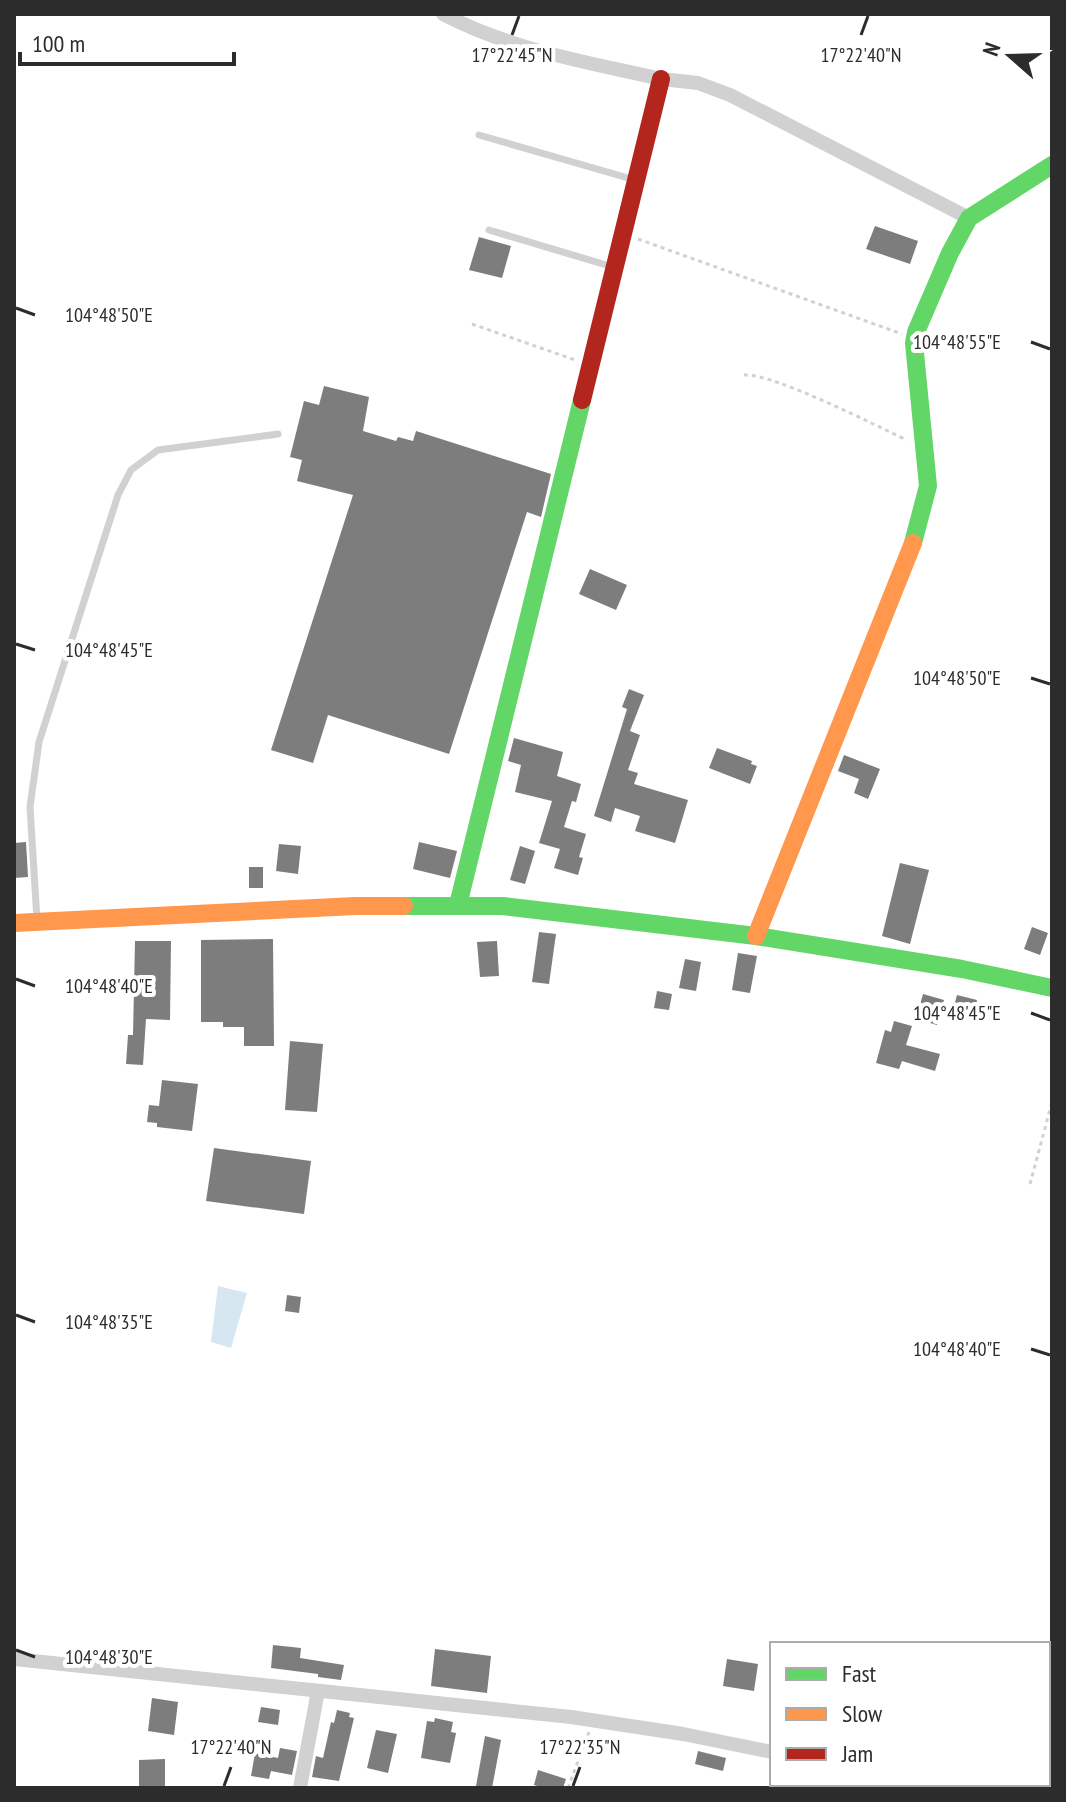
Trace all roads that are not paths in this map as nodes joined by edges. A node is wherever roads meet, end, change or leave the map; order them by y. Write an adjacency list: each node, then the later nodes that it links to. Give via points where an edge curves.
1 (443, 14): 2 (street, via 479,33 530,49)
2 (661, 79): 5 (street); 6 (street, via 698,83 730,95)
3 (479, 135): 5 (lane)
4 (1052, 165): 6 (street)
5 (636, 181): 8 (street)
6 (969, 218): 13 (street, via 914,343 928,486 911,552)
7 (489, 230): 8 (lane)
8 (616, 268): 10 (street)
9 (278, 434): 11 (lane, via 158,450 131,470 118,495 39,742 30,807)
10 (458, 905): 11 (street); 13 (street)
11 (37, 922): 12 (street)
12 (14, 923)
13 (756, 936): 14 (street)
14 (1052, 988)
15 (14, 1659): 16 (street)
16 (318, 1691): 17 (street, via 594,1720); 18 (street)
17 (770, 1752)
18 (300, 1788)

